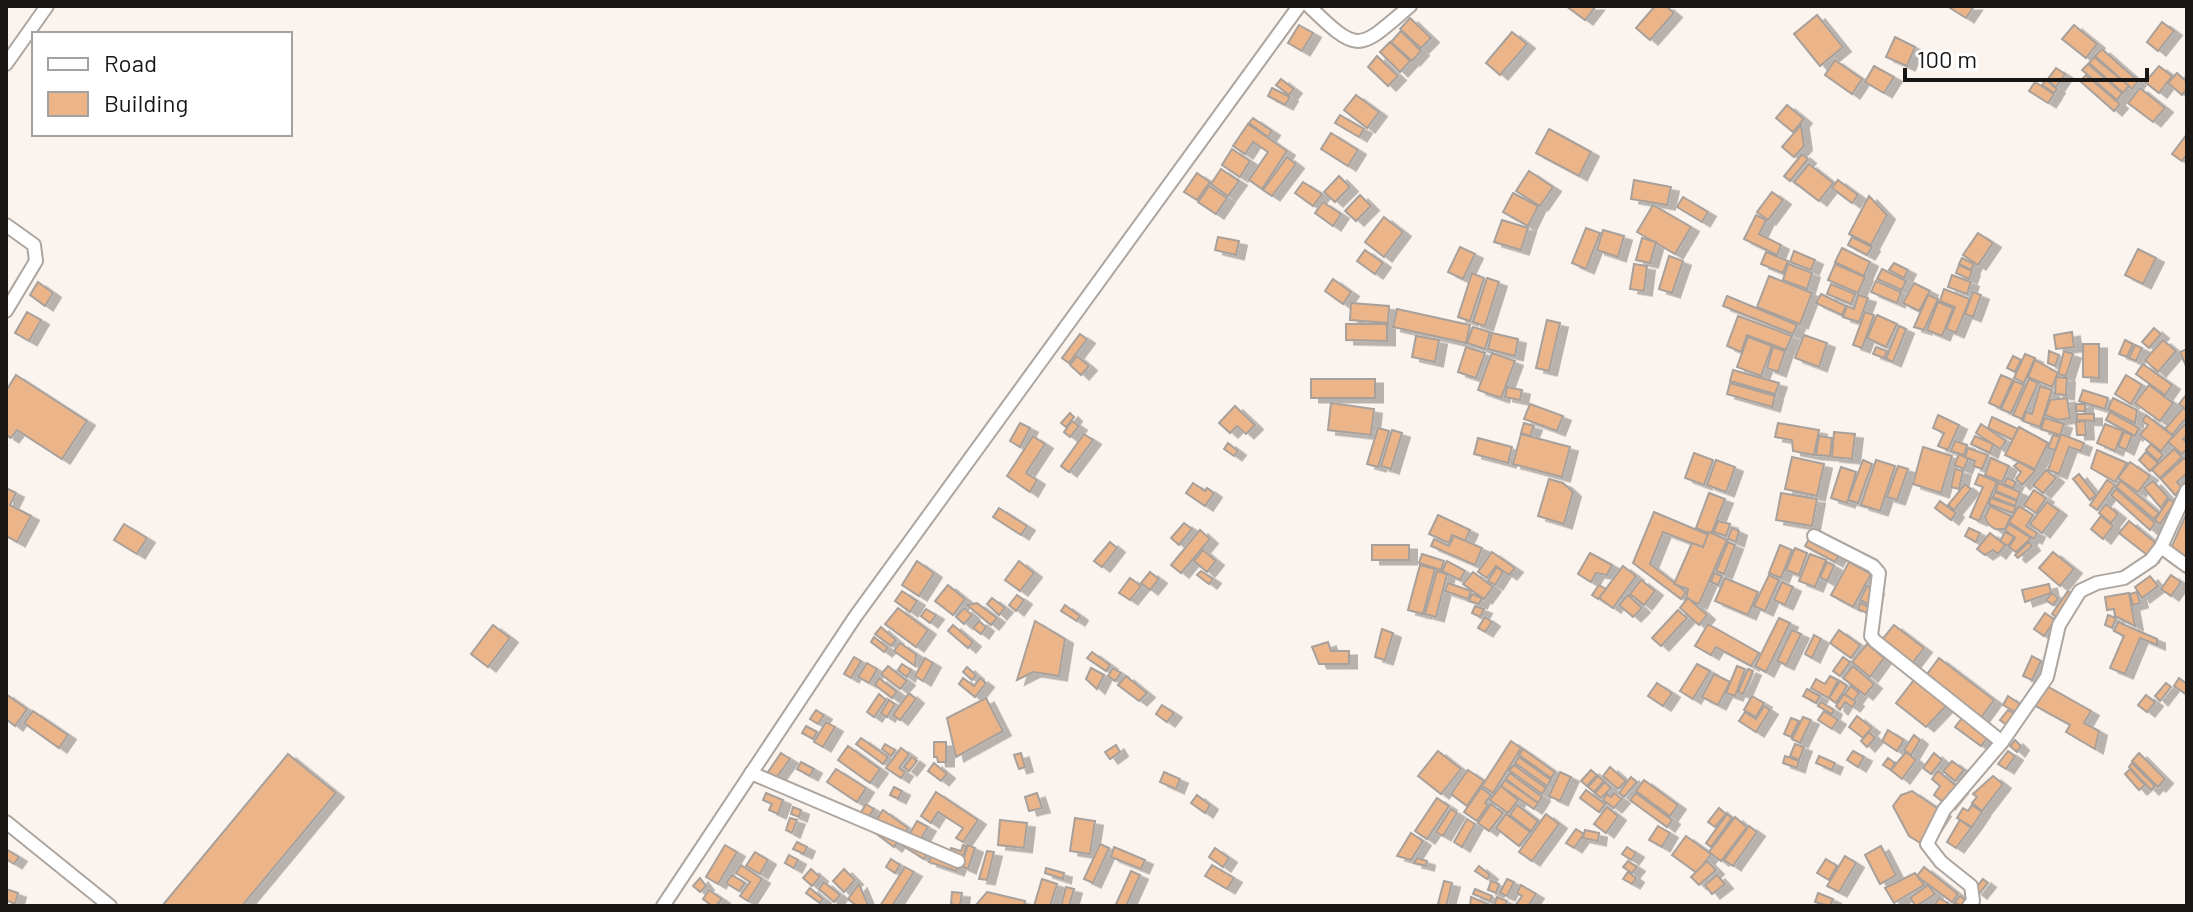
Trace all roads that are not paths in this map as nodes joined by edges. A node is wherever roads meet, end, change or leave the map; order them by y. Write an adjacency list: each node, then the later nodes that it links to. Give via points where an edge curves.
1 (47, 6): 5 (street)
2 (1299, 6): 13 (street, via 855,617)
3 (1309, 6): 4 (street, via 1338,34 1357,42)
4 (1410, 6)
5 (6, 64)
6 (6, 225): 7 (street, via 34,245 36,261)
7 (6, 311)
8 (2187, 490): 10 (street)
9 (1814, 536): 12 (street, via 1879,573 1871,636 1875,641)
10 (2161, 547): 11 (street); 12 (street, via 2124,578 2080,591 2059,625 2047,677)
11 (2187, 566)
12 (2002, 742): 18 (street, via 1944,810 1927,844 1971,886)
13 (751, 773): 15 (street); 17 (street)
14 (6, 822): 16 (street)
15 (958, 861)
16 (110, 906)
17 (663, 906)
18 (1969, 906)

